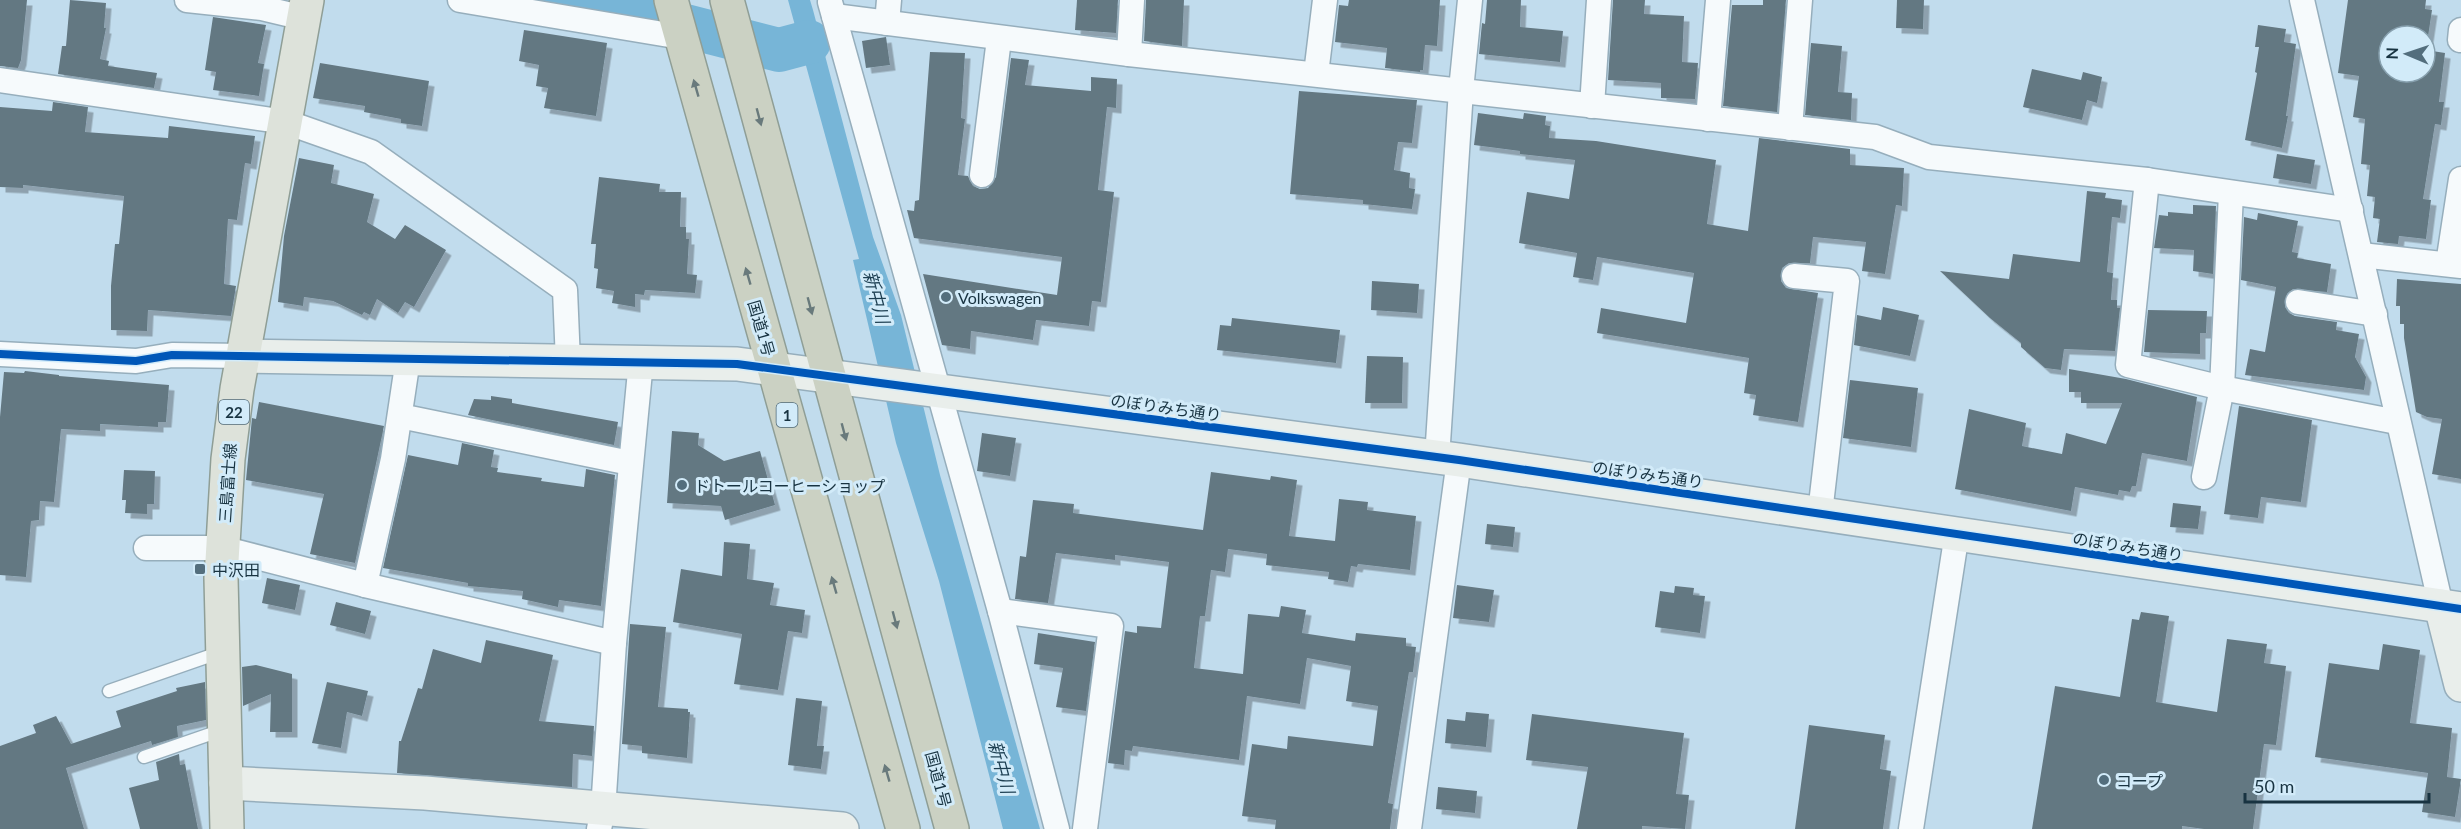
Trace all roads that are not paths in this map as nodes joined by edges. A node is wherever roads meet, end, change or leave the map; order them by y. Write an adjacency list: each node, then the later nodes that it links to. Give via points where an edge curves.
1 (187, 0): 13 (street)
2 (460, 0): 15 (street)
3 (671, 0): 15 (highway, 国道1号 / 1)
4 (728, 0): 41 (highway, 国道1号, one-way to 41)
5 (1132, 0): 17 (street)
6 (1325, 0): 18 (street)
7 (1470, 0): 20 (street)
8 (1599, 0): 21 (street)
9 (1718, 0): 22 (street)
10 (1800, 0): 24 (street)
11 (2302, 0): 29 (street)
12 (831, 8): 14 (street); 43 (street)
13 (305, 9): 23 (main road, 三島富士線 / 22)
14 (888, 12): 16 (street)
15 (681, 37): 40 (highway, 国道1号 / 1, one-way to 15)
16 (999, 39): 17 (street); 25 (street)
17 (1129, 54): 18 (street)
18 (1316, 74): 20 (street)
19 (0, 80): 23 (street)
20 (1461, 90): 21 (street); 46 (street)
21 (1592, 106): 22 (street)
22 (1708, 119): 24 (street)
23 (286, 122): 36 (main road, 三島富士線 / 22); 39 (street, via 371,152 565,290)
24 (1790, 128): 27 (street, via 1875,137 1929,157)
25 (982, 175)
26 (2461, 179): 31 (street)
27 (2147, 180): 28 (street); 42 (street, via 2128,365)
28 (2231, 193): 29 (street); 42 (street)
29 (2351, 210): 30 (street)
30 (2361, 255): 31 (street); 34 (street)
31 (2454, 265)
32 (1794, 276): 49 (street, via 1848,281)
33 (2298, 302): 34 (street)
34 (2375, 314): 45 (street)
35 (0, 354): 36 (street, via 136,361 172,355)
36 (244, 356): 37 (street, のぼりみち通り); 52 (main road, 三島富士線 / 22, via 228,459)
37 (408, 359): 39 (street, のぼりみち通り); 44 (street)
38 (641, 361): 39 (street, のぼりみち通り); 40 (street, のぼりみち通り); 47 (street)
39 (568, 362)
40 (774, 369): 41 (street, のぼりみち通り); 66 (highway, 国道1号 / 1, one-way to 40)
41 (839, 377): 43 (street, のぼりみち通り); 67 (highway, 国道1号, one-way to 67)
42 (2222, 388): 45 (street); 48 (street)
43 (939, 390): 46 (street, のぼりみち通り); 55 (street)
44 (400, 416): 47 (street); 53 (street)
45 (2397, 422): 54 (street)
46 (1448, 459): 49 (street, のぼりみち通り); 70 (street)
47 (630, 463): 56 (street)
48 (2204, 477)
49 (1820, 513): 50 (street, のぼりみち通り)
50 (1957, 534): 54 (street, のぼりみち通り); 71 (street)
51 (146, 548): 52 (street)
52 (222, 548): 53 (street); 57 (main road, 三島富士線 / 22)
53 (365, 585): 56 (street)
54 (2451, 608): 58 (street)
55 (1000, 611): 68 (street); 69 (street, via 1111,626)
56 (614, 643): 63 (street)
57 (221, 652): 59 (lane); 60 (main road, 三島富士線 / 22)
58 (2461, 685)
59 (110, 691)
60 (225, 730): 61 (lane); 62 (main road, 三島富士線 / 22)
61 (144, 757)
62 (226, 783): 63 (street, via 425,793); 64 (main road, 三島富士線 / 22)
63 (601, 819): 65 (street)
64 (227, 829)
65 (842, 829)
66 (903, 829)
67 (952, 829)
68 (1057, 829)
69 (1085, 829)
70 (1409, 829)
71 (1911, 829)

